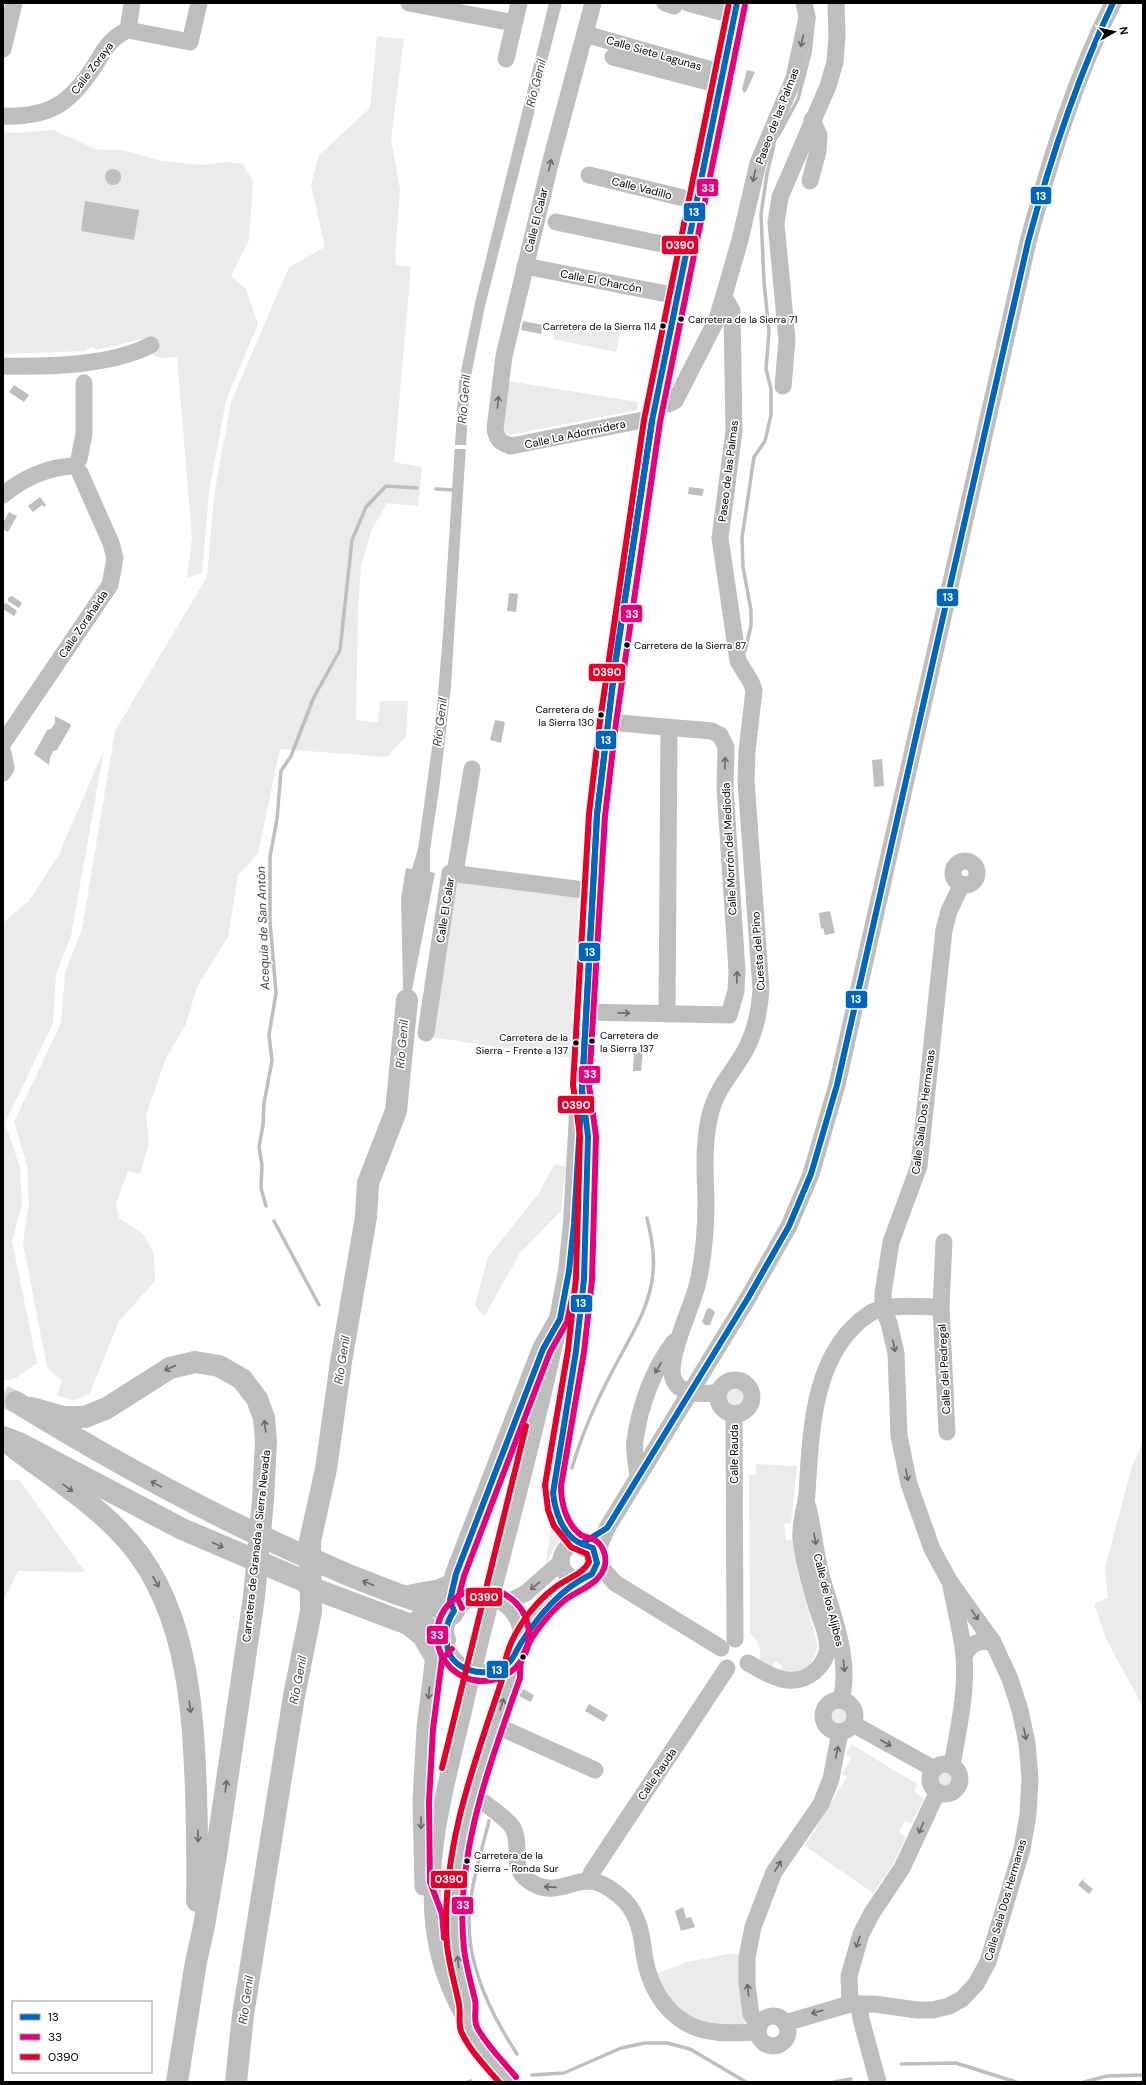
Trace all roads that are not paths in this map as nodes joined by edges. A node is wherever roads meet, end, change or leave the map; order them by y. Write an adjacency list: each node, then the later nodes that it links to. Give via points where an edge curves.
1 (14, 3): 18 (street)
2 (132, 3): 16 (street)
3 (199, 3): 16 (street, via 190,42)
4 (409, 3): 13 (street)
5 (519, 3): 15 (street)
6 (593, 3): 17 (street, Calle El Calar)
7 (665, 3): 8 (street, via 674,6)
8 (675, 3)
9 (688, 3): 14 (street)
10 (804, 3): 31 (street, Paseo de las Palmas, one-way to 31, via 807,17 794,78 758,163)
11 (836, 3): 23 (street, via 835,62 828,86)
12 (1113, 3): 62 (street, via 1060,133 1028,242 837,1085 811,1174 786,1231)
13 (446, 7): 15 (street)
14 (729, 8): 21 (main road)
15 (514, 23): 20 (street)
16 (128, 30): 22 (street, Calle Zoraya, via 118,34 107,45 75,93 65,102 37,115)
17 (585, 34): 21 (street, Calle Siete Lagunas); 29 (street, Calle El Calar, one-way to 17)
18 (3, 49)
19 (613, 57): 21 (street, Calle Siete Lagunas)
20 (506, 59)
21 (721, 79): 26 (main road)
22 (3, 116)
23 (812, 120): 25 (street, via 820,135); 37 (street, via 780,197 776,223 787,340)
24 (588, 175): 26 (street, Calle Vadillo)
25 (810, 181)
26 (696, 201): 28 (main road)
27 (556, 222): 28 (street)
28 (686, 249): 30 (main road)
29 (525, 266): 30 (street, Calle El Charcón); 39 (street, Calle El Calar, one-way to 29, via 495,429 503,363)
30 (677, 296): 38 (main road)
31 (723, 299): 38 (street, Paseo de las Palmas, via 716,319 675,401); 42 (street, Paseo de las Palmas, via 728,302 732,312 735,418 722,512)
32 (151, 345): 33 (street, via 138,352)
33 (93, 362): 34 (street); 36 (street, via 95,373 92,379)
34 (58, 365): 35 (street); 36 (street)
35 (3, 366)
36 (84, 383): 40 (street, via 84,434)
37 (784, 386)
38 (654, 411): 39 (street, Calle La Adormidera, via 643,420 511,446); 44 (main road)
39 (498, 440)
40 (77, 466): 41 (street, via 60,466 40,473 14,486); 46 (street, Calle Zorahaida, via 111,543 115,558 112,578 110,585)
41 (3, 495)
42 (722, 557): 43 (street, via 712,567); 61 (street, Cuesta del Pino, via 738,661 754,690 746,780 761,990 759,1014 752,1036 717,1093 711,1110 707,1130 702,1260 698,1284)
43 (720, 618)
44 (608, 722): 45 (street, Calle Morrón del Mediodía); 52 (main road, via 597,815)
45 (669, 728): 54 (street); 54 (street, Calle Morrón del Mediodía, one-way to 45, via 729,1015 736,991 737,971 725,788 726,747 720,735 712,731)
46 (3, 743)
47 (3, 753): 49 (street, via 6,768)
48 (472, 769): 50 (street, Calle El Calar)
49 (3, 773)
50 (455, 874): 52 (street); 55 (street, Calle El Calar, via 450,873)
51 (962, 884): 59 (street, Calle Sala Dos Hermanas, via 949,911 944,930 919,1166 891,1242)
52 (592, 891): 53 (main road)
53 (585, 1012): 54 (street, one-way to 54); 56 (main road)
54 (667, 1014)
55 (426, 1033)
56 (581, 1085): 60 (main road, via 574,1224); 70 (main road, via 588,1136 584,1279 576,1351 553,1485 557,1516 565,1529)
57 (944, 1242): 58 (street, Calle del Pedregal)
58 (941, 1307): 59 (street); 65 (street, Calle del Pedregal)
59 (883, 1308): 68 (street, Calle de los Aljibes, via 870,1313 854,1326 832,1356 814,1415); 74 (street, Calle Sala Dos Hermanas, one-way to 74, via 890,1324 896,1353 899,1436 909,1484 932,1549)
60 (560, 1319): 76 (main road, via 543,1349); 96 (street, via 444,1796 433,1867)
61 (679, 1335): 62 (street, Cuesta del Pino, via 673,1365 674,1378 679,1386); 67 (street, Cuesta del Pino, one-way to 67, via 654,1374 642,1407 635,1441)
62 (690, 1393): 63 (street); 67 (street)
63 (718, 1393): 64 (street, via 723,1408); 64 (street, via 724,1384 734,1380 742,1381 749,1387 750,1403 743,1411)
64 (734, 1414): 81 (street, Calle Rauda)
65 (947, 1432)
66 (3, 1438): 78 (main road, one-way to 78, via 182,1529 304,1581); 97 (main road, Carretera de Granada a Sierra Nevada, one-way to 97, via 119,1531 147,1567 166,1603 185,1671 195,1751 198,1837)
67 (638, 1477): 69 (street)
68 (806, 1501): 85 (street, Calle de los Aljibes, via 801,1532 808,1578 826,1635 828,1650 825,1660 810,1675 801,1680 791,1681 779,1679); 87 (street, Calle de los Aljibes, one-way to 87, via 820,1568 841,1643 845,1672)
69 (608, 1528): 70 (street); 71 (street)
70 (580, 1543): 71 (street, via 593,1549); 72 (street, via 566,1548)
71 (597, 1559): 73 (street, via 592,1574); 75 (street)
72 (560, 1562): 73 (street, via 567,1575 573,1579); 77 (street, one-way to 77, via 526,1593)
73 (583, 1579): 75 (street); 83 (street, via 550,1603)
74 (950, 1582): 80 (street, Calle Sala Dos Hermanas, one-way to 80); 84 (street)
75 (615, 1583): 81 (street)
76 (453, 1584): 78 (main road, via 424,1594); 79 (main road, via 450,1600)
77 (504, 1604): 79 (street, via 492,1598 478,1597 464,1602); 83 (street, via 519,1623)
78 (400, 1609): 79 (main road, via 441,1608); 82 (main road, via 424,1625); 97 (main road, Carretera de Granada a Sierra Nevada, via 329,1567 191,1502 16,1402 52,1414 85,1417 108,1408 170,1368 195,1362 219,1366 231,1372 250,1388 262,1410 266,1441 263,1500 254,1598 216,1855)
79 (453, 1612): 82 (street, via 446,1627)
80 (993, 1642): 84 (street, via 975,1642); 98 (street, Calle Sala Dos Hermanas, one-way to 98, via 1010,1679 1020,1710 1027,1743 1030,1778 1028,1815 1022,1849 988,1962 976,1984 962,1999 949,2006 917,2010)
81 (728, 1643): 85 (street, via 740,1639 747,1645 751,1654); 86 (street, via 719,1657)
82 (442, 1646): 83 (street, via 462,1667 473,1672 486,1673 504,1667); 96 (street, one-way to 96, via 425,1728 421,1802 422,1883)
83 (517, 1651): 88 (street, one-way to 83, via 512,1675)
84 (964, 1656): 90 (street, via 962,1716)
85 (748, 1663): 86 (street, via 741,1669)
86 (727, 1668): 95 (street, Calle Rauda)
87 (841, 1700): 89 (street, via 853,1709 854,1719); 89 (street, via 826,1706 822,1716 830,1730)
88 (495, 1725): 92 (street); 94 (street)
89 (846, 1728): 91 (street, one-way to 91); 101 (street, one-way to 89, via 751,2014 747,1984 746,1957 753,1927 774,1872 821,1804)
90 (952, 1766): 91 (street, via 940,1764); 93 (street, via 959,1773 959,1786 950,1794)
91 (934, 1769): 93 (street, via 930,1781)
92 (595, 1770)
93 (937, 1793): 98 (street, one-way to 98, via 902,1868 861,1934 849,1976)
94 (473, 1794): 95 (street, one-way to 94, via 552,1888 538,1886 527,1880 519,1871 516,1861 514,1829); 100 (street, one-way to 94, via 468,2005 459,1975 455,1904 462,1846)
95 (588, 1881): 101 (street, via 613,1891 626,1902 636,1916 642,1934 647,1974 656,1994 668,2009 682,2020 714,2032)
96 (434, 1916): 100 (street, via 441,1961)
97 (196, 1962): 102 (main road, Carretera de Granada a Sierra Nevada)
98 (854, 2004): 99 (street, Calle Sala Dos Hermanas, one-way to 99); 104 (street, via 861,2019)
99 (785, 2023): 101 (street, via 779,2018 771,2017 763,2020); 101 (street, via 788,2032 779,2045 766,2044 760,2038)
100 (468, 2027): 103 (street)
101 (758, 2030)
102 (177, 2082)
103 (510, 2082)
104 (878, 2082)

